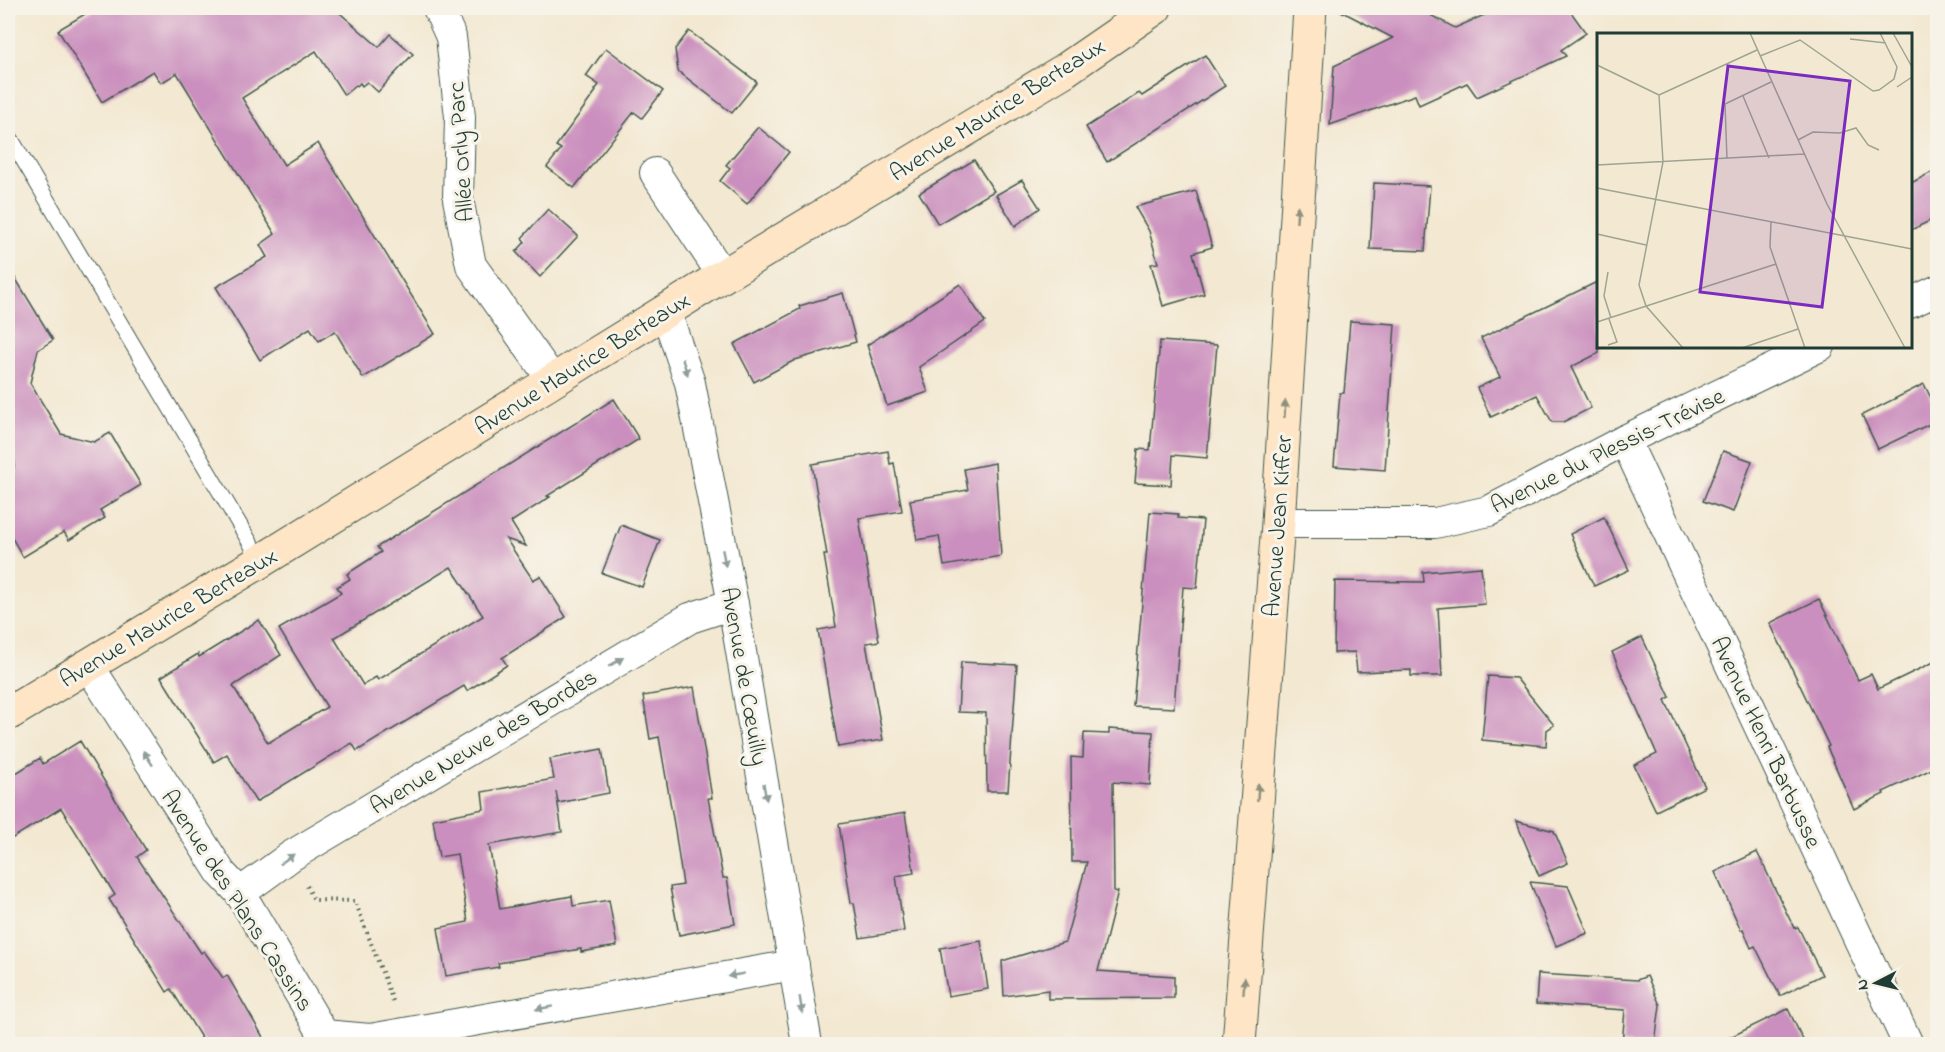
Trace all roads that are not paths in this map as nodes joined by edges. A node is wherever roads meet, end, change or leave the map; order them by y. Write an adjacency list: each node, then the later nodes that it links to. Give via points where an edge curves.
1 (438, 8): 11 (street, Allée Orly Parc, via 451,37 459,117 458,199 471,265)
2 (1155, 8): 6 (main road, Avenue Maurice Berteaux, via 1065,70)
3 (1310, 8): 13 (main road, Avenue Jean Kiffer, one-way to 3)
4 (8, 134): 14 (lane)
5 (655, 173): 6 (street)
6 (723, 276): 9 (main road, Avenue Maurice Berteaux)
7 (1938, 290): 8 (street)
8 (1912, 303)
9 (666, 312): 11 (main road, Avenue Maurice Berteaux); 15 (street, Avenue de Cœuilly, one-way to 15, via 690,383)
10 (1816, 348): 12 (street, Avenue du Plessis-Trévise)
11 (553, 381): 14 (main road, Avenue Maurice Berteaux)
12 (1625, 440): 13 (street, Avenue du Plessis-Trévise, via 1489,511 1435,523); 22 (street, Avenue Henri Barbusse)
13 (1278, 523): 21 (main road, Avenue Jean Kiffer, one-way to 13)
14 (261, 561): 16 (main road, Avenue Maurice Berteaux)
15 (734, 604): 18 (street, Avenue Neuve des Bordes, one-way to 15, via 291,856 690,618); 19 (street, Avenue de Cœuilly, one-way to 19)
16 (89, 666): 17 (main road, Avenue Maurice Berteaux); 18 (street, Avenue des Plans Cassins, one-way to 16, via 221,873)
17 (8, 714)
18 (240, 893): 19 (street, Avenue des Plans Cassins, one-way to 18, via 370,1039 324,1035)
19 (794, 965): 20 (street, Avenue de Cœuilly, one-way to 20)
20 (807, 1044)
21 (1239, 1044)
22 (1908, 1044)

